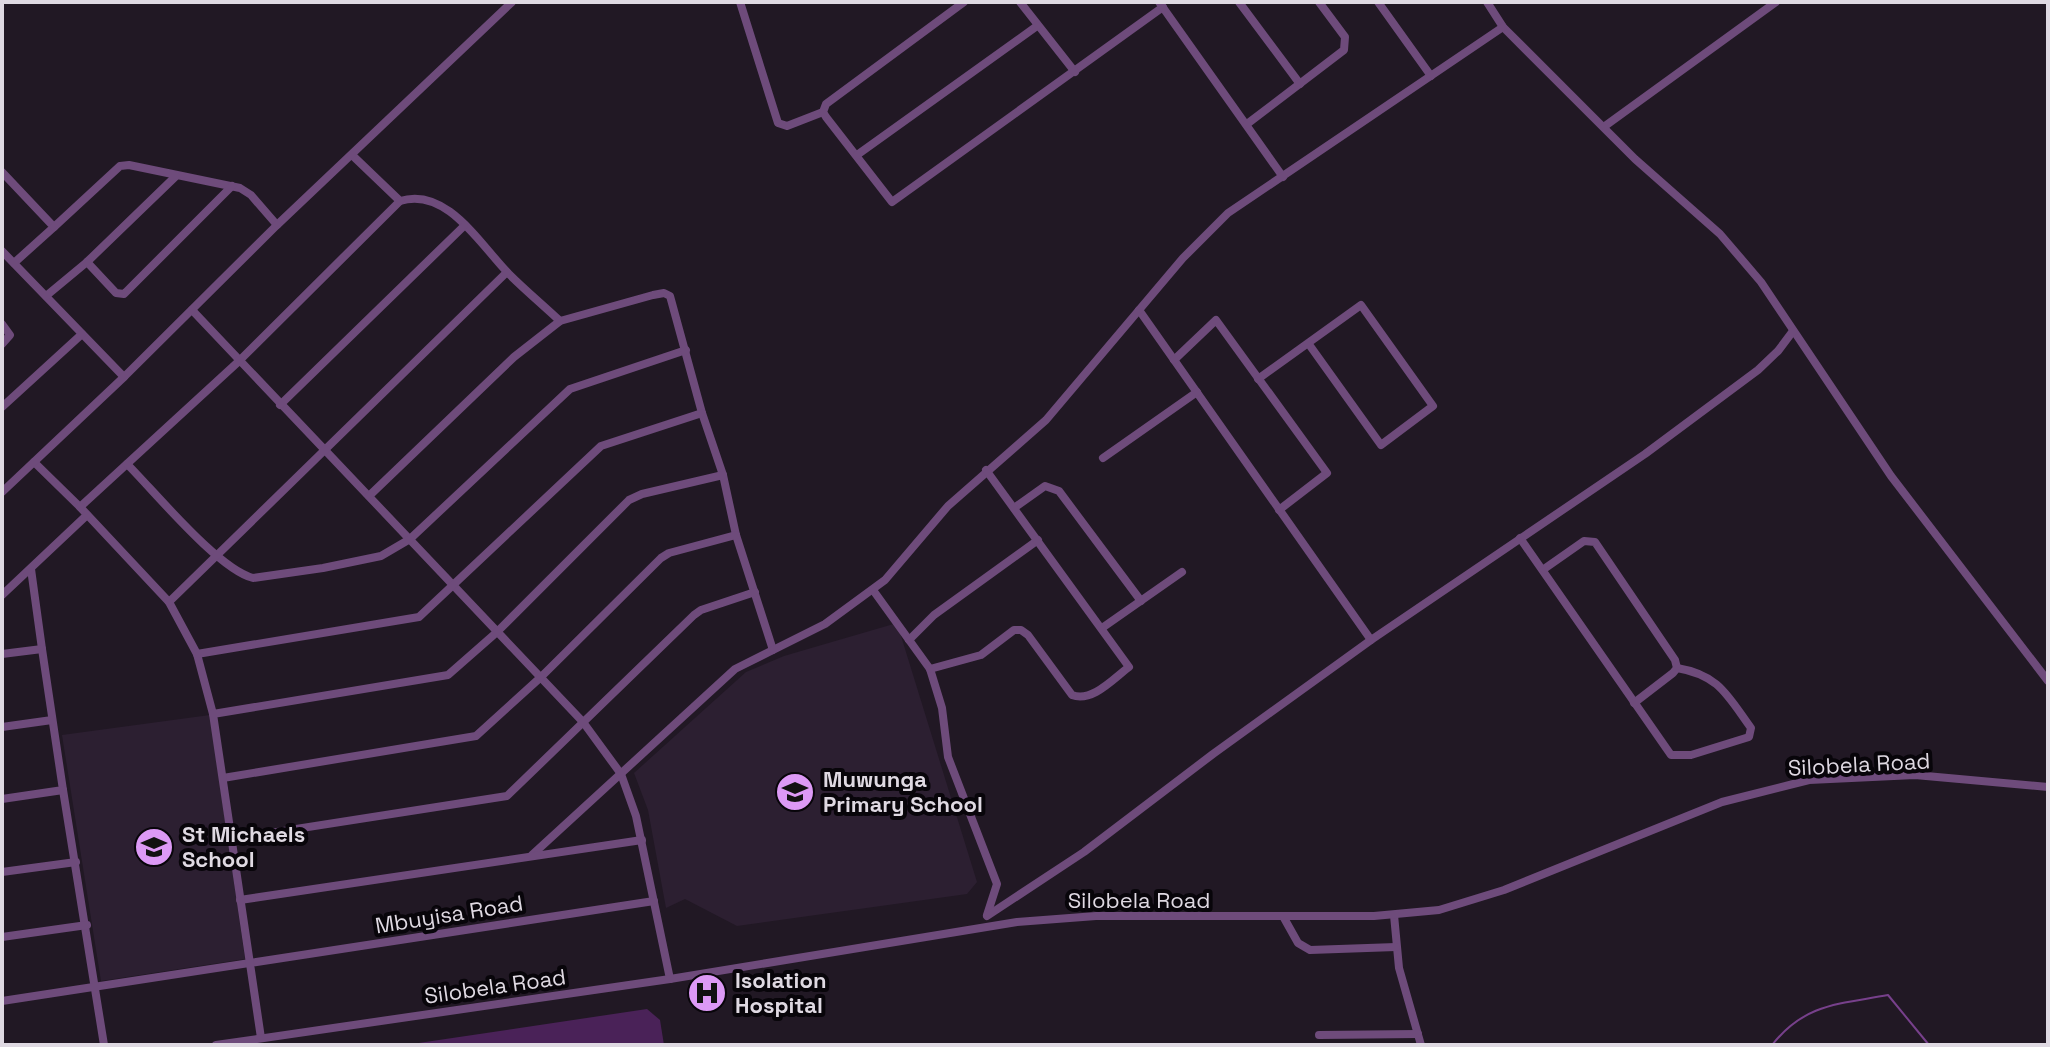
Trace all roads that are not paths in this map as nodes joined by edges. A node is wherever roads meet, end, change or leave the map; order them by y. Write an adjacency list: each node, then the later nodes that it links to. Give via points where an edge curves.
1 (512, 2): 19 (street)
2 (740, 2): 16 (street, via 778,123 787,126)
3 (964, 2): 16 (street, via 826,104)
4 (1020, 2): 11 (street)
5 (1239, 2): 15 (street)
6 (1319, 2): 15 (street, via 1346,46)
7 (1378, 2): 14 (street)
8 (1487, 2): 12 (street)
9 (1776, 2): 18 (street)
10 (1161, 5): 13 (street); 17 (street)
11 (1037, 26): 13 (street); 20 (street)
12 (1503, 27): 14 (street); 18 (street)
13 (1075, 72): 20 (street, via 898,201 889,200)
14 (1431, 76): 23 (street)
15 (1300, 84): 17 (street)
16 (823, 112): 20 (street)
17 (1247, 124): 23 (street)
18 (1605, 126): 38 (street, via 1720,234)
19 (352, 155): 25 (street); 26 (street)
20 (857, 155)
21 (2, 172): 28 (street)
22 (176, 176): 24 (street); 28 (street, via 120,166); 30 (street)
23 (1283, 177): 35 (street, via 1212,227)
24 (232, 186): 26 (street, via 251,195); 30 (street, via 124,294 116,293)
25 (400, 201): 27 (street, via 430,201); 44 (street)
26 (277, 225): 34 (street)
27 (464, 226): 32 (street); 48 (street)
28 (54, 227): 31 (street)
29 (2, 251): 31 (street)
30 (87, 262): 33 (street)
31 (14, 263): 33 (street)
32 (507, 272): 36 (street); 51 (street)
33 (46, 296): 39 (street)
34 (192, 310): 44 (street); 45 (street)
35 (1139, 310): 43 (street); 55 (street, via 1046,420)
36 (560, 321): 42 (street, via 664,293 670,296); 58 (street, via 514,357)
37 (2, 324): 41 (street, via 10,335)
38 (1793, 331): 64 (street, via 1758,370); 88 (street, via 1891,476)
39 (82, 334): 45 (street); 49 (street)
40 (1308, 343): 40 (street, via 1361,305 1433,406 1381,445); 46 (street)
41 (2, 344)
42 (686, 350): 50 (street); 65 (street, via 570,389)
43 (1174, 360): 46 (street, via 1216,320); 47 (street)
44 (238, 362): 48 (street); 54 (street)
45 (124, 377): 53 (street)
46 (1258, 379): 61 (street, via 1327,473)
47 (1197, 392): 52 (street); 61 (street)
48 (280, 405): 51 (street)
49 (2, 407)
50 (702, 413): 56 (street); 71 (street, via 601,446)
51 (324, 449): 58 (street); 67 (street)
52 (1103, 458)
53 (34, 462): 57 (street); 59 (street)
54 (127, 464): 59 (street); 67 (street)
55 (986, 470): 60 (street); 72 (street)
56 (723, 475): 63 (street); 78 (street, via 629,500)
57 (2, 492)
58 (369, 496): 65 (street)
59 (80, 507): 62 (street)
60 (1014, 508): 66 (street); 75 (street, via 1045,486 1059,491)
61 (1279, 510): 80 (street)
62 (87, 515): 68 (street); 76 (street)
63 (736, 535): 73 (street); 87 (street, via 665,555)
64 (1520, 538): 69 (street); 80 (street)
65 (410, 539): 67 (street, via 381,556 253,578); 71 (street)
66 (1038, 540): 77 (street); 79 (street, via 934,615)
67 (217, 556): 76 (street)
68 (31, 569): 74 (street); 81 (street)
69 (1544, 569): 85 (street, via 1584,541 1595,542); 89 (street)
70 (1182, 572): 75 (street)
71 (454, 585): 78 (street); 84 (street, via 417,617)
72 (873, 590): 79 (street); 82 (street, via 825,624)
73 (755, 592): 82 (street); 92 (street, via 698,612)
74 (2, 595)
75 (1141, 601): 77 (street)
76 (169, 602): 84 (street)
77 (1102, 628): 86 (street, via 1129,667 1090,696 1072,695 1021,630 981,655)
78 (497, 632): 87 (street); 90 (street, via 448,675)
79 (909, 640): 86 (street)
80 (1371, 640): 107 (street, via 1084,852)
81 (42, 649): 83 (street); 91 (street)
82 (773, 650): 94 (street, via 735,669)
83 (2, 654)
84 (197, 654): 90 (street)
85 (1677, 668): 89 (street); 89 (street, via 1700,671 1722,687 1751,728 1749,737 1691,755 1671,755)
86 (930, 669): 107 (street, via 948,757 997,884)
87 (541, 677): 92 (street); 95 (street, via 476,736)
88 (2048, 681)
89 (1634, 703)
90 (213, 714): 95 (street)
91 (52, 720): 93 (street); 97 (street)
92 (583, 722): 94 (street); 99 (street, via 504,797)
93 (2, 727)
94 (621, 774): 100 (street); 101 (street)
95 (223, 778): 99 (street)
96 (2048, 787): 106 (street, Silobela Road, via 1915,775 1809,780 1722,802 1477,900)
97 (63, 790): 98 (street); 102 (street)
98 (2, 799)
99 (232, 839): 104 (street)
100 (642, 840): 101 (street); 105 (street)
101 (532, 855): 104 (street)
102 (76, 862): 103 (street); 109 (street)
103 (2, 872)
104 (240, 900): 113 (street)
105 (654, 901): 113 (street, Mbuyisa Road); 114 (street)
106 (1394, 915): 108 (street, Silobela Road); 112 (street)
107 (987, 916): 110 (street)
108 (1284, 918): 110 (street, Silobela Road, via 1096,916); 112 (street, via 1298,943 1310,950)
109 (87, 925): 111 (street); 115 (street)
110 (983, 927): 114 (street, Silobela Road)
111 (2, 937)
112 (1396, 947): 117 (street)
113 (250, 963): 115 (street, Mbuyisa Road); 119 (street)
114 (670, 979): 119 (street, Silobela Road)
115 (97, 986): 116 (street, Mbuyisa Road); 120 (street)
116 (2, 1001)
117 (1418, 1034): 118 (street); 122 (street)
118 (1319, 1035)
119 (261, 1038): 121 (street, Silobela Road)
120 (104, 1045)
121 (216, 1045)
122 (1421, 1045)

